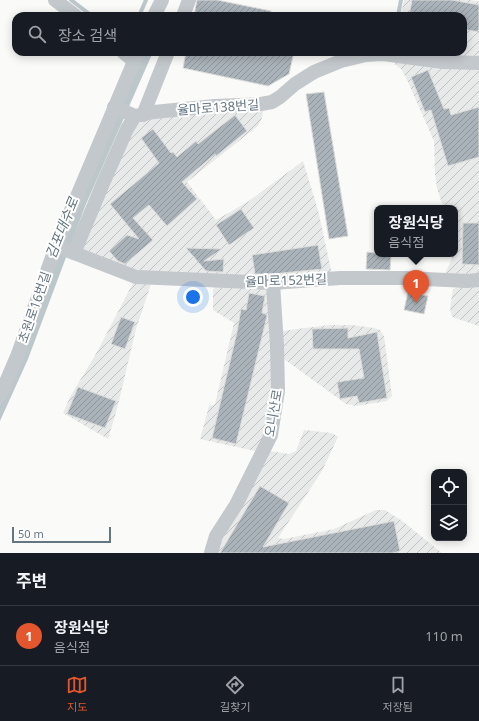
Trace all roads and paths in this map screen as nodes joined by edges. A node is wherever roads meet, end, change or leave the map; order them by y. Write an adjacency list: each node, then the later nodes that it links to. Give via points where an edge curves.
1 (55, 0): 4 (lane)
2 (162, 0): 5 (lane)
3 (189, 0): 6 (lane)
4 (71, 12)
5 (156, 12)
6 (184, 12)
7 (136, 56): 12 (lane, 초원로16번길)
8 (166, 56): 13 (lane)
9 (362, 56): 13 (lane, 율마로138번길, via 314,72 272,102 161,111)
10 (398, 56): 11 (lane, 율마로138번길, via 443,62)
11 (479, 63)
12 (114, 107): 13 (lane); 14 (lane, 초원로16번길)
13 (139, 116): 15 (lane, via 127,129)
14 (56, 246): 15 (lane, 율마로152번길); 18 (lane, 초원로16번길, via 18,354)
15 (74, 253): 17 (lane, 율마로152번길, via 136,277)
16 (479, 280): 17 (lane, 율마로152번길, via 340,278)
17 (273, 283): 19 (lane, 오니산로, via 278,391 271,434 236,505 216,536)
18 (0, 396)
19 (211, 553)

